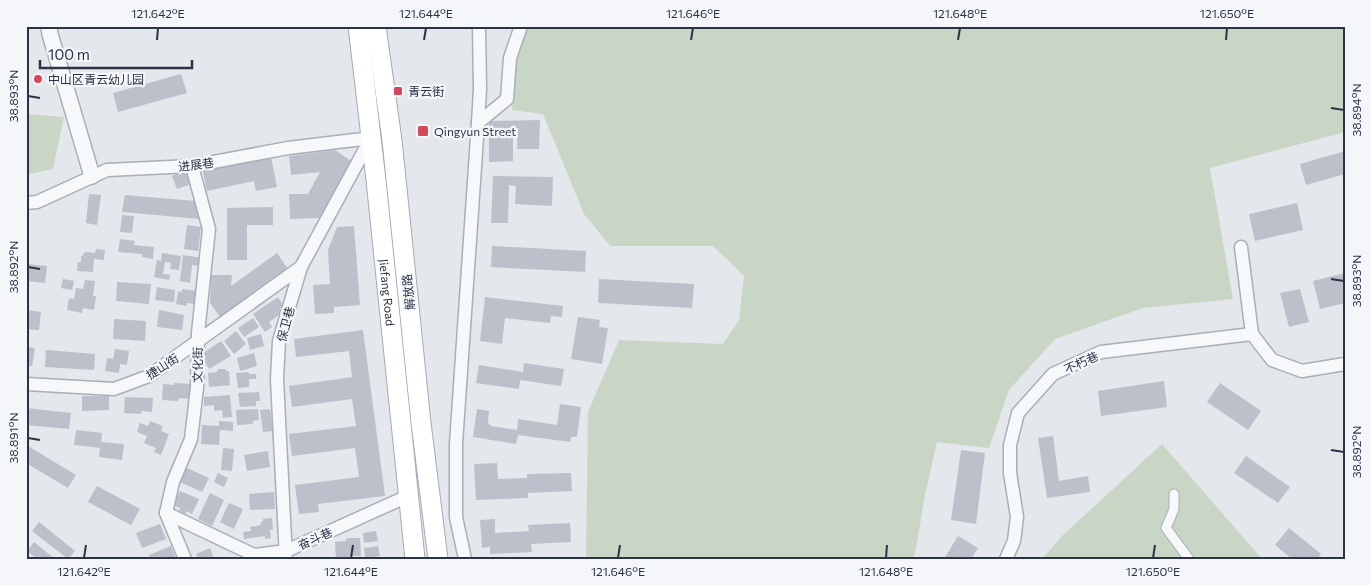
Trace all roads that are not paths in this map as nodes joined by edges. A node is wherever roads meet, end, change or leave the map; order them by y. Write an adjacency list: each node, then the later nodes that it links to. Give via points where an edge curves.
1 (49, 26): 9 (street)
2 (358, 26): 7 (main road, Jiefang Road)
3 (376, 26): 23 (main road, 解放路, via 392,140)
4 (479, 26): 6 (street)
5 (522, 26): 6 (street, via 510,58 507,100)
6 (478, 124): 24 (street, via 456,452 456,517)
7 (371, 138): 8 (street, 进展巷, via 288,148); 12 (street, 保卫巷); 18 (main road, Jiefang Road)
8 (192, 166): 9 (street, 进展巷, via 107,170); 14 (street, 文化街, via 210,229)
9 (92, 176): 10 (street, 进展巷, via 37,202)
10 (26, 203)
11 (1241, 247): 13 (street)
12 (301, 267): 14 (street, 捷山街); 20 (street, 保卫巷, via 279,341 277,379)
13 (1252, 334): 15 (street, via 1272,360 1302,371); 25 (street, 不朽巷, via 1101,352 1053,374 1018,413 1010,445 1010,473 1017,517 1014,541)
14 (198, 342): 16 (street, 捷山街, via 149,376 114,389); 19 (street, 文化街, via 191,439 173,482)
15 (1345, 364)
16 (26, 384)
17 (1174, 494): 26 (street, via 1174,509 1166,528)
18 (408, 496): 20 (street, 奋斗巷); 22 (main road, Jiefang Road)
19 (166, 513): 20 (street, 奋斗巷, via 254,555); 21 (street)
20 (286, 555)
21 (185, 559)
22 (415, 559)
23 (438, 559)
24 (465, 559)
25 (1006, 559)
26 (1189, 559)

